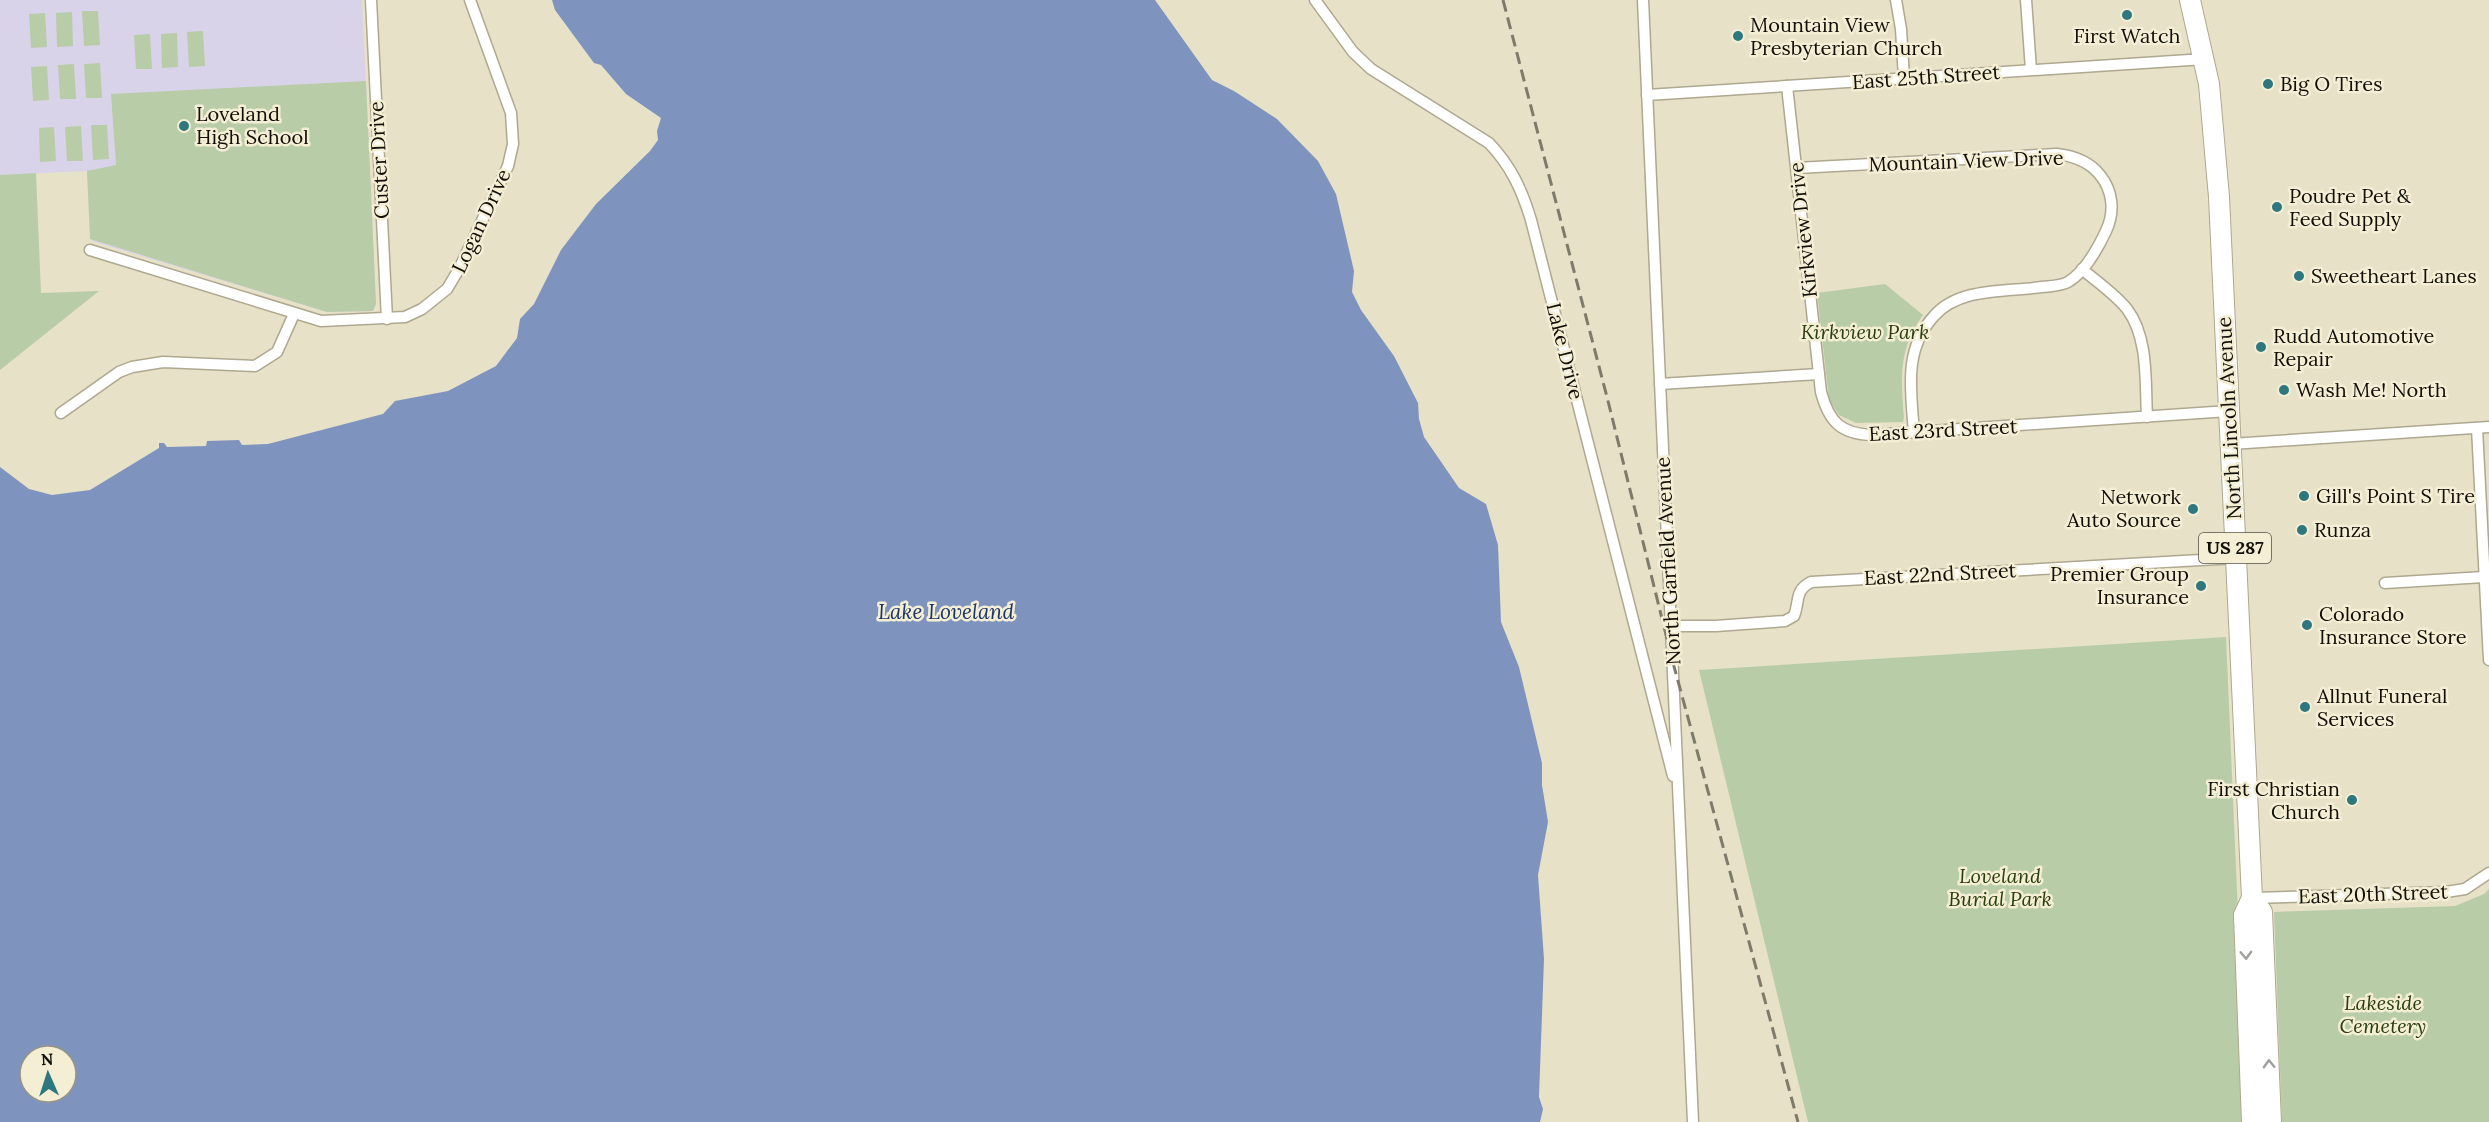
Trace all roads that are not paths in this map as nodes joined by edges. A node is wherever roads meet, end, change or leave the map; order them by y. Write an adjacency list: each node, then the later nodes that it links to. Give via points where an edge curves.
1 (371, 0): 17 (street, Custer Drive)
2 (470, 0): 17 (street, Logan Drive, via 513,118 509,161 450,285 414,314)
3 (1315, 0): 32 (street, Lake Drive, via 1366,64 1489,143 1510,168 1523,193)
4 (1643, 0): 12 (street, North Garfield Avenue)
5 (1896, 0): 10 (street)
6 (2026, 0): 9 (street)
7 (2190, 0): 8 (highway, North Lincoln Avenue / US 287)
8 (2205, 59): 9 (street, East 25th Street); 20 (highway, North Lincoln Avenue / US 287, via 2219,197)
9 (2031, 70): 10 (street, East 25th Street)
10 (1904, 78): 11 (street, East 25th Street)
11 (1787, 86): 12 (street, East 25th Street); 13 (street, Kirkview Drive)
12 (1647, 95): 19 (street, North Garfield Avenue)
13 (1797, 168): 15 (street, Mountain View Drive, via 2069,155 2091,165 2105,181 2111,199 2109,224); 18 (street, Kirkview Drive)
14 (90, 250): 16 (street, Logan Drive)
15 (2082, 269): 22 (street, via 2120,301 2133,318 2141,338); 25 (street, Mountain View Drive, via 2061,285 1971,296 1935,314 1921,330 1910,366)
16 (294, 314): 17 (street, Logan Drive, via 330,322); 21 (street, via 277,352 255,366 163,362 132,367)
17 (387, 319)
18 (1819, 374): 19 (street); 25 (street, East 23rd Street, via 1825,407 1839,426 1859,434)
19 (1660, 384): 30 (street, North Garfield Avenue)
20 (2229, 411): 22 (street, East 23rd Street); 26 (highway, North Lincoln Avenue / US 287)
21 (61, 413)
22 (2147, 417): 25 (street, East 23rd Street)
23 (2477, 428): 24 (street); 26 (street); 28 (street)
24 (2489, 428)
25 (1914, 433)
26 (2230, 444): 27 (highway, North Lincoln Avenue / US 287)
27 (2236, 558): 30 (street, East 22nd Street, via 1811,582 1798,592 1794,616 1785,621); 34 (highway, North Lincoln Avenue / US 287)
28 (2484, 577): 29 (street); 31 (street)
29 (2385, 583)
30 (1671, 626): 32 (street, North Garfield Avenue)
31 (2489, 660)
32 (1678, 790): 35 (street, North Garfield Avenue)
33 (2489, 873): 34 (street, East 20th Street, via 2465,889 2446,892)
34 (2252, 898): 36 (highway, US 287, one-way to 36, via 2244,915); 37 (highway, North Lincoln Avenue / US 287, one-way to 34, via 2262,912)
35 (1693, 1122)
36 (2252, 1122)
37 (2271, 1122)

